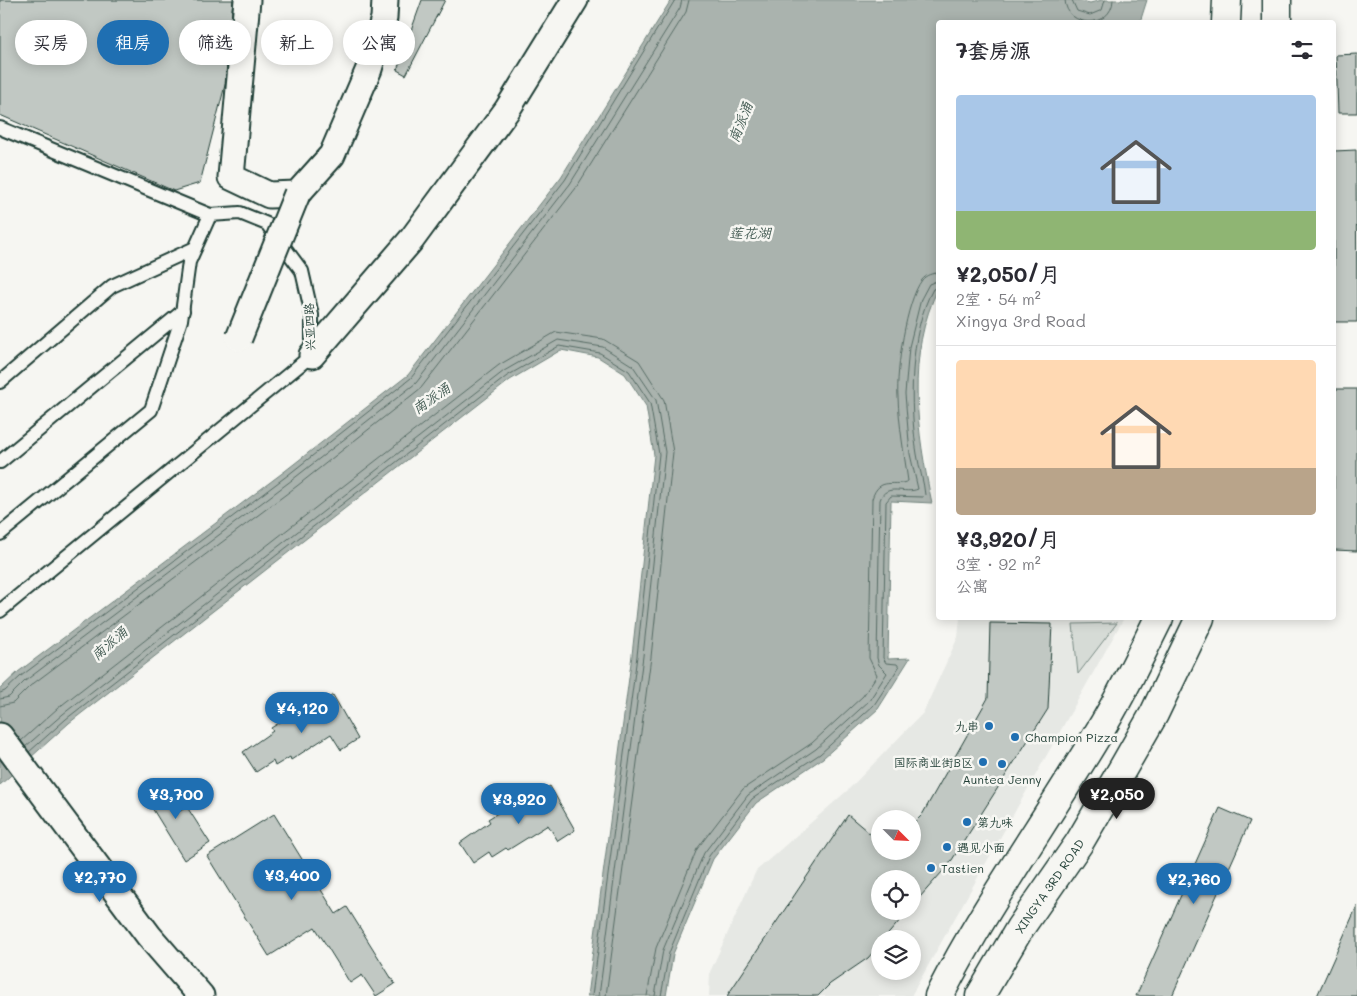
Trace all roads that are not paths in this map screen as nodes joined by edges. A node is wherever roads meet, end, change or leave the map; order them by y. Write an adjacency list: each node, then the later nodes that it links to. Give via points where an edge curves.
1 (248, 0): 9 (street, via 231,177 269,195)
2 (385, 0): 9 (street, via 384,18 369,69 332,156)
3 (575, 0): 14 (street, via 507,110 417,232)
4 (1226, 0): 6 (street)
5 (1277, 0): 7 (street)
6 (1226, 20)
7 (1277, 20)
8 (0, 128): 10 (lane, 兴亚四路)
9 (298, 194): 13 (street, bridge)
10 (210, 214): 11 (lane); 14 (lane, 兴亚四路, via 240,213 268,224 306,282 312,315)
11 (195, 248): 12 (lane, via 189,262); 15 (lane, via 112,286)
12 (182, 311): 16 (lane); 17 (lane, via 151,410)
13 (239, 338)
14 (312, 355): 18 (lane, 兴亚四路)
15 (0, 382)
16 (0, 462)
17 (0, 534)
18 (0, 612)
19 (1158, 620): 23 (street, via 1126,687 965,946)
20 (1199, 620): 24 (street, XINGYA 3RD ROAD, via 1137,745 1079,843 1020,928)
21 (0, 736): 22 (street, via 149,936)
22 (202, 996)
23 (939, 996)
24 (980, 996)

